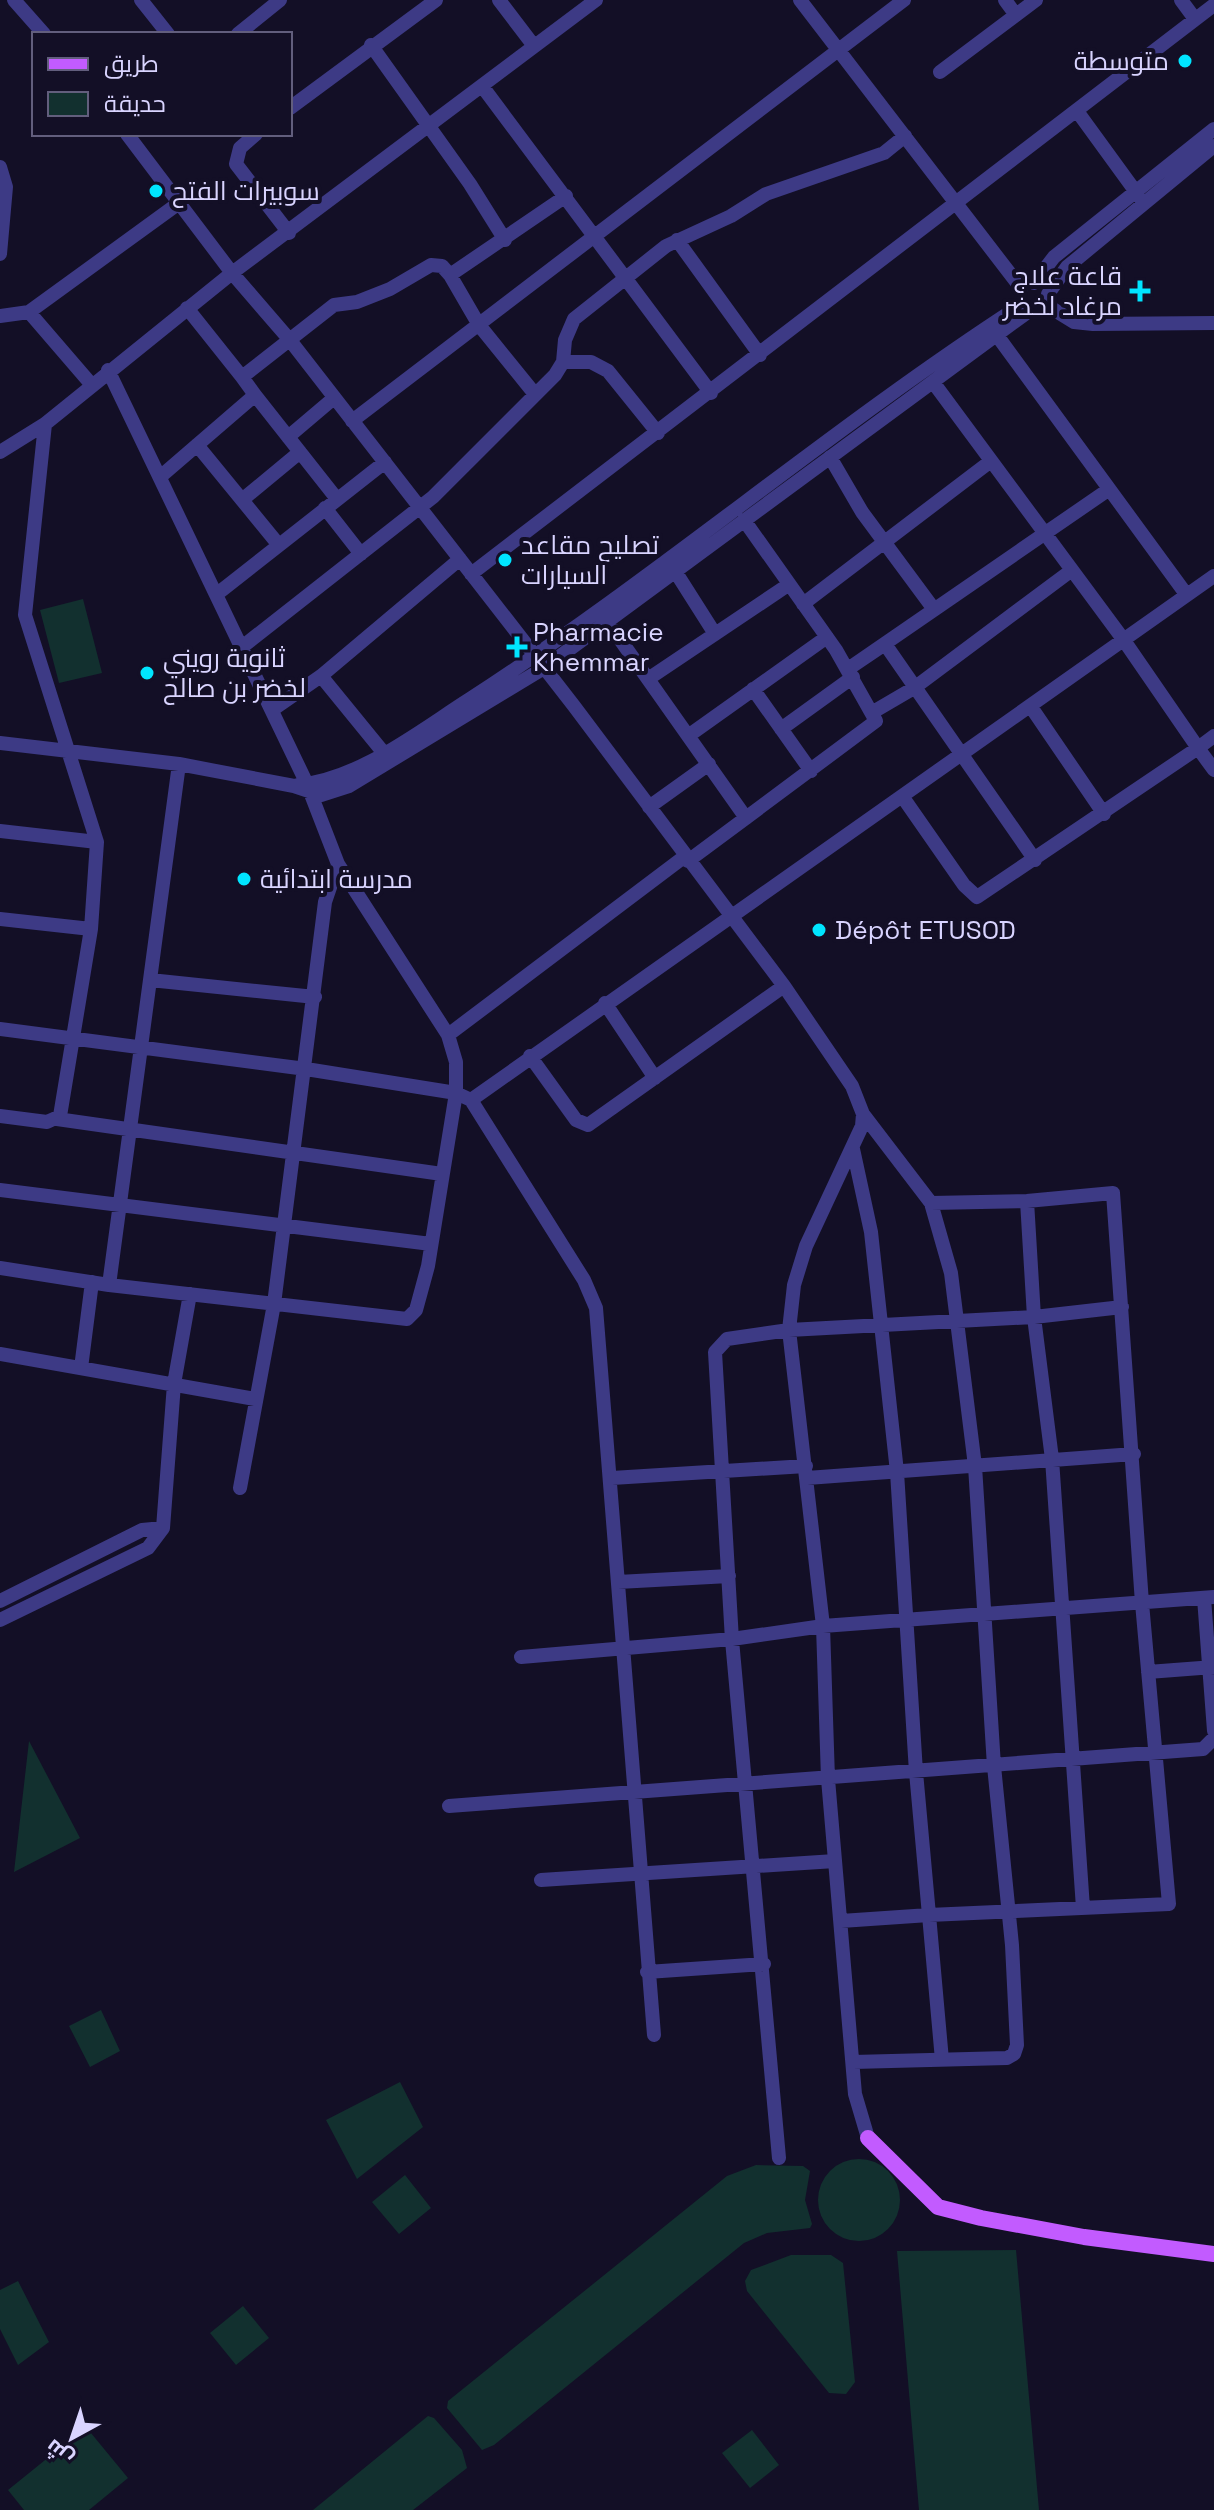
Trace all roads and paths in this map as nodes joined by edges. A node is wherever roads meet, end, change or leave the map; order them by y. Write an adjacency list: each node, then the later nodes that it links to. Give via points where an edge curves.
1 (14, 0): 15 (street)
2 (141, 0): 16 (street)
3 (280, 0): 17 (street)
4 (436, 0): 18 (street)
5 (499, 0): 19 (street)
6 (596, 0): 19 (street)
7 (800, 0): 20 (street)
8 (904, 0): 20 (street)
9 (1005, 0): 13 (street)
10 (1036, 0): 13 (street)
11 (1181, 0): 14 (street)
12 (1214, 5): 14 (street)
13 (1016, 15): 21 (street)
14 (1195, 19): 24 (street)
15 (42, 32)
16 (166, 32)
17 (240, 32)
18 (371, 45): 23 (street); 25 (street)
19 (534, 46): 22 (street)
20 (840, 50): 29 (street); 37 (street)
21 (940, 72)
22 (482, 86): 25 (street); 32 (street)
23 (292, 105)
24 (1077, 111): 33 (street); 35 (street)
25 (427, 126): 36 (street); 38 (street)
26 (1214, 129): 33 (street)
27 (129, 136): 34 (street)
28 (254, 136): 36 (street, via 240,148 236,164)
29 (905, 136): 35 (street); 39 (street, via 884,153 766,194)
30 (1214, 146): 33 (street)
31 (0, 167): 40 (street, via 6,187)
32 (566, 196): 37 (street); 38 (street)
33 (1140, 197): 44 (street, via 1054,257); 45 (street, via 1067,267)
34 (179, 203): 41 (street); 48 (street)
35 (957, 204): 44 (street); 54 (street)
36 (289, 233): 41 (street)
37 (595, 234): 43 (street); 51 (street)
38 (505, 240): 42 (street)
39 (677, 240): 43 (street); 54 (street)
40 (0, 254)
41 (232, 273): 46 (street); 53 (street)
42 (450, 275): 51 (street); 53 (street, via 442,266 431,265 390,289 334,305)
43 (627, 277): 55 (street, via 574,319); 61 (street)
44 (1027, 285): 45 (street); 47 (street)
45 (1048, 300): 47 (street, via 1038,315); 50 (street, via 1074,322)
46 (187, 308): 56 (street); 57 (street)
47 (1021, 310): 52 (street); 99 (street)
48 (29, 312): 49 (street); 59 (street)
49 (0, 316)
50 (1214, 323)
51 (479, 325): 60 (street); 64 (street)
52 (996, 334): 58 (street); 75 (street)
53 (289, 339): 57 (street); 63 (street)
54 (760, 355): 61 (street)
55 (563, 362): 60 (street); 66 (street, via 591,362 608,371)
56 (108, 370): 59 (street); 74 (street)
57 (242, 377): 62 (street)
58 (933, 382): 71 (street); 72 (street)
59 (91, 384): 65 (street)
60 (534, 393): 78 (street)
61 (711, 393): 66 (street)
62 (255, 395): 67 (street); 68 (street)
63 (334, 398): 64 (street); 67 (street)
64 (352, 421): 73 (street)
65 (45, 424): 69 (street); 113 (street, via 23,605)
66 (658, 433): 87 (street)
67 (288, 437): 70 (street)
68 (197, 445): 74 (street); 76 (street)
69 (0, 452)
70 (300, 452): 76 (street); 77 (street)
71 (830, 457): 79 (street); 81 (street)
72 (991, 461): 80 (street); 81 (street)
73 (385, 462): 77 (street); 78 (street)
74 (160, 477): 90 (street)
75 (1108, 490): 80 (street); 91 (street)
76 (242, 500): 82 (street)
77 (331, 504): 82 (street); 83 (street)
78 (420, 508): 83 (street); 84 (street)
79 (744, 520): 86 (street); 89 (street)
80 (1044, 533): 85 (street); 93 (street)
81 (884, 542): 92 (street); 93 (street)
82 (278, 544): 90 (street)
83 (361, 554): 98 (street)
84 (460, 559): 87 (street); 101 (street)
85 (1072, 570): 97 (street); 103 (street)
86 (675, 571): 94 (street); 95 (street)
87 (471, 574): 99 (street)
88 (1214, 576): 91 (street)
89 (788, 585): 92 (street); 95 (street)
90 (217, 594): 98 (street)
91 (1186, 594): 97 (street)
92 (803, 604): 96 (street)
93 (933, 608): 100 (street)
94 (607, 621): 99 (street); 102 (street)
95 (715, 634): 102 (street)
96 (827, 637): 100 (street); 104 (street)
97 (1123, 639): 105 (street); 112 (street)
98 (242, 647): 106 (street)
99 (539, 662): 114 (street); 120 (street, via 369,775 333,793); 122 (street)
100 (850, 673): 103 (street, via 885,644); 107 (street); 108 (street)
101 (321, 676): 106 (street); 114 (street)
102 (648, 679): 109 (street)
103 (914, 688): 107 (street); 115 (street)
104 (753, 689): 108 (street); 109 (street)
105 (1031, 707): 115 (street); 123 (street)
106 (272, 710): 120 (street)
107 (873, 712): 119 (street, via 874,726)
108 (781, 729): 119 (street)
109 (688, 736): 117 (street)
110 (1214, 736): 112 (street)
111 (0, 743): 113 (street)
112 (1198, 748): 118 (street); 123 (street)
113 (66, 751): 116 (street); 126 (street)
114 (383, 752): 120 (street, via 334,779)
115 (961, 754): 121 (street); 128 (street)
116 (179, 764): 120 (street); 133 (street)
117 (709, 764): 122 (street); 124 (street)
118 (1214, 770)
119 (811, 771): 124 (street)
120 (304, 788): 129 (street)
121 (902, 796): 128 (street, via 973,896); 130 (street)
122 (649, 807): 127 (street)
123 (1104, 814): 128 (street)
124 (746, 818): 127 (street)
125 (0, 831): 126 (street)
126 (97, 842): 132 (street)
127 (686, 859): 130 (street); 138 (street)
128 (1035, 860)
129 (338, 864): 135 (street, via 325,902); 138 (street)
130 (730, 915): 134 (street); 136 (street)
131 (0, 919): 132 (street)
132 (91, 929): 139 (street)
133 (150, 980): 135 (street); 140 (street)
134 (784, 986): 143 (street); 146 (street, via 852,1086)
135 (315, 997): 142 (street)
136 (605, 1003): 141 (street); 143 (street)
137 (0, 1029): 139 (street)
138 (448, 1035): 144 (street, via 456,1062)
139 (71, 1040): 140 (street); 148 (street)
140 (140, 1048): 142 (street); 149 (street)
141 (530, 1056): 143 (street, via 581,1124 593,1122); 145 (street)
142 (306, 1069): 144 (street); 151 (street)
143 (655, 1078)
144 (456, 1093): 145 (street); 152 (street)
145 (471, 1100): 179 (street, via 577,1268 596,1308)
146 (863, 1114): 150 (street); 155 (street)
147 (0, 1116): 148 (street)
148 (57, 1119): 149 (street)
149 (129, 1132): 151 (street); 156 (street)
150 (853, 1149): 167 (street, via 871,1232); 168 (street, via 806,1246 794,1285)
151 (295, 1154): 152 (street); 157 (street)
152 (442, 1174): 158 (street)
153 (0, 1190): 156 (street)
154 (1027, 1201): 155 (street); 164 (street, via 1113,1193); 165 (street)
155 (931, 1203): 166 (street, via 949,1263)
156 (119, 1206): 157 (street); 161 (street)
157 (285, 1226): 158 (street); 163 (street)
158 (431, 1244): 163 (street, via 416,1310 407,1319)
159 (0, 1268): 160 (street)
160 (92, 1282): 161 (street); 170 (street)
161 (109, 1285): 162 (street)
162 (190, 1294): 163 (street); 171 (street)
163 (274, 1304): 172 (street)
164 (1122, 1307): 165 (street); 173 (street)
165 (1034, 1317): 166 (street); 174 (street)
166 (954, 1321): 167 (street); 175 (street)
167 (879, 1325): 168 (street); 178 (street)
168 (789, 1330): 176 (street, via 727,1339 717,1346); 177 (street)
169 (0, 1354): 170 (street)
170 (81, 1368): 171 (street)
171 (174, 1384): 172 (street); 181 (street)
172 (255, 1399): 180 (street)
173 (1134, 1454): 174 (street); 186 (street)
174 (1052, 1459): 175 (street); 187 (street)
175 (975, 1466): 178 (street); 188 (street)
176 (724, 1471): 177 (street); 179 (street); 182 (street)
177 (806, 1472): 178 (street); 191 (street)
178 (897, 1472): 190 (street)
179 (612, 1478): 183 (street)
180 (240, 1488)
181 (163, 1528): 185 (street, via 142,1530); 189 (street, via 148,1548)
182 (729, 1576): 183 (street); 192 (street)
183 (618, 1582): 193 (street)
184 (1209, 1598): 186 (street); 195 (street)
185 (0, 1601)
186 (1142, 1603): 187 (street); 196 (street)
187 (1062, 1611): 188 (street); 200 (street)
188 (985, 1617): 190 (street); 201 (street)
189 (0, 1620)
190 (908, 1621): 191 (street); 202 (street)
191 (823, 1626): 192 (street); 203 (street)
192 (732, 1639): 193 (street); 204 (street)
193 (622, 1648): 194 (street); 205 (street)
194 (521, 1657)
195 (1212, 1667): 196 (street); 197 (street)
196 (1148, 1672): 199 (street)
197 (1214, 1731)
198 (1214, 1738): 199 (street, via 1203,1749)
199 (1155, 1752): 200 (street); 211 (street, via 1169,1904)
200 (1070, 1760): 201 (street); 211 (street)
201 (994, 1766): 202 (street); 212 (street)
202 (916, 1772): 203 (street); 213 (street)
203 (828, 1779): 204 (street); 207 (street)
204 (745, 1785): 205 (street); 208 (street)
205 (632, 1793): 206 (street); 209 (street)
206 (449, 1806)
207 (835, 1861): 208 (street); 214 (street)
208 (752, 1868): 209 (street); 215 (street)
209 (639, 1875): 210 (street); 216 (street)
210 (541, 1880)
211 (1083, 1908): 212 (street)
212 (1009, 1913): 213 (street); 218 (street, via 1016,2050 1007,2058)
213 (929, 1915): 214 (street); 218 (street)
214 (841, 1921): 219 (street)
215 (764, 1964): 216 (street); 221 (street)
216 (647, 1972): 217 (street)
217 (654, 2035)
218 (942, 2060): 219 (street)
219 (853, 2062): 220 (street, via 855,2094)
220 (868, 2138): 222 (main road, via 938,2207 1084,2237)
221 (779, 2158)
222 (1214, 2254)

